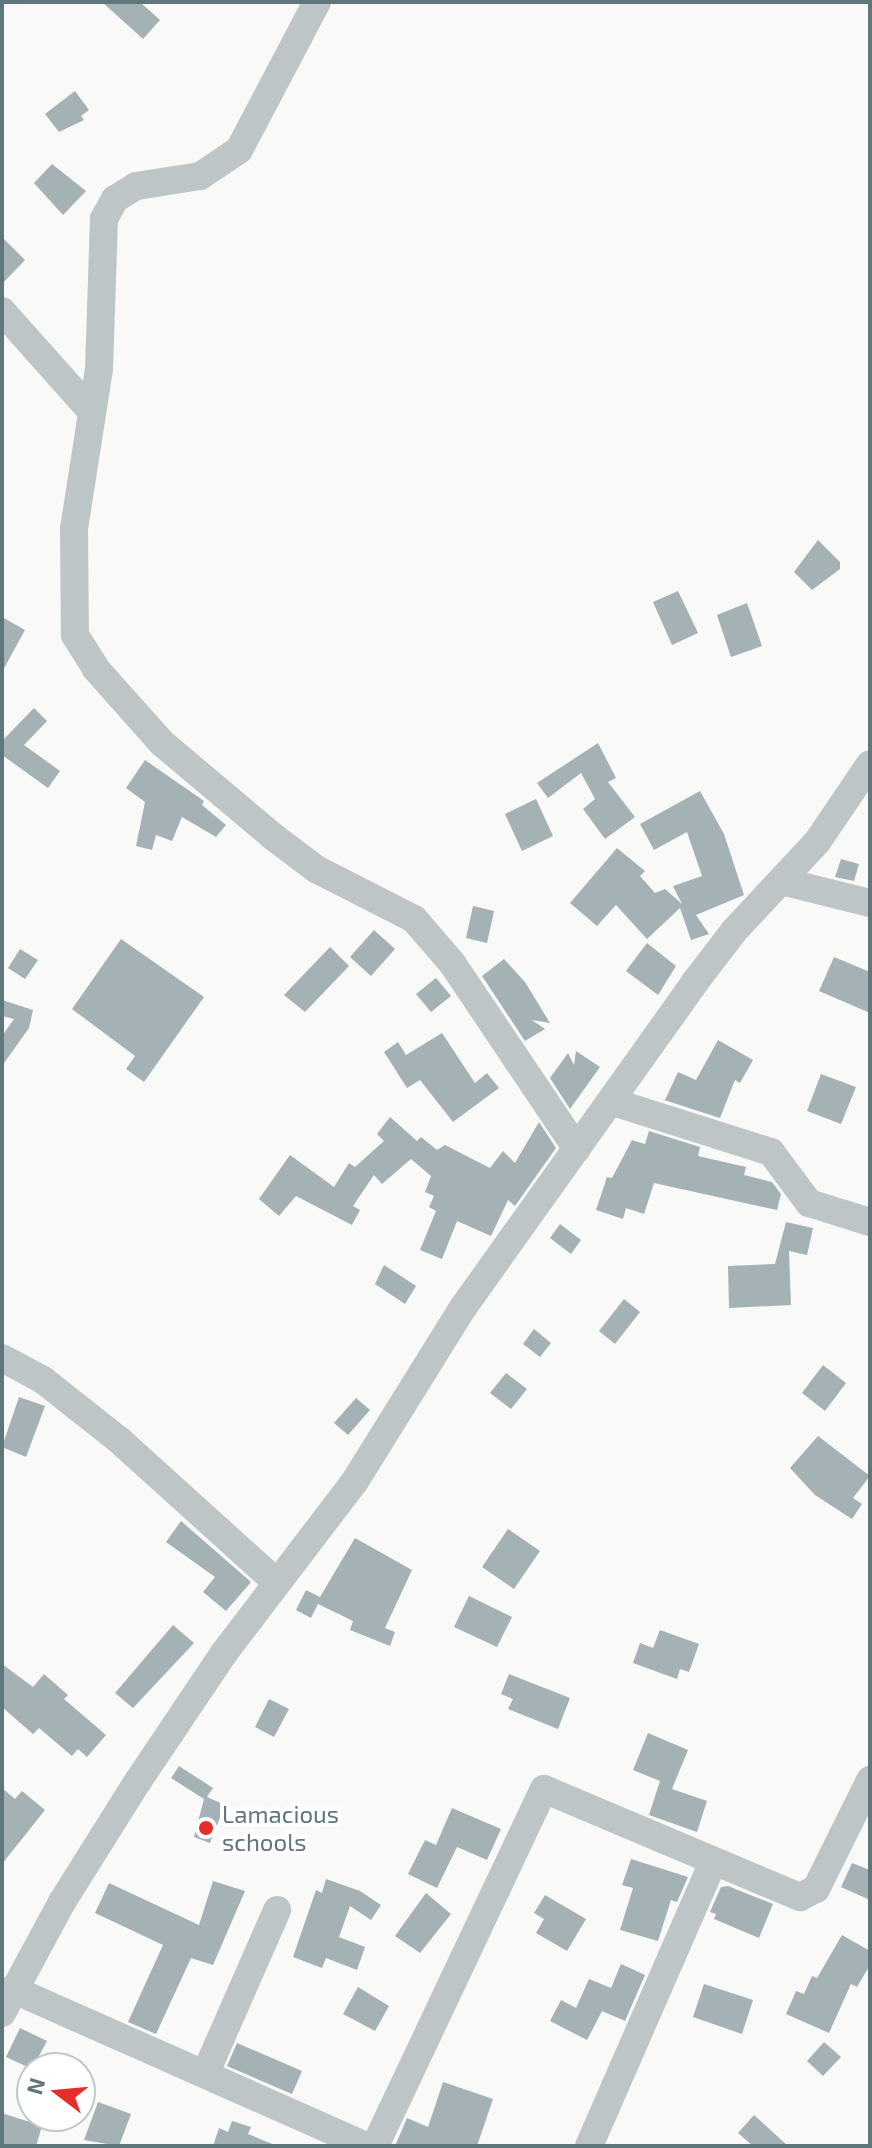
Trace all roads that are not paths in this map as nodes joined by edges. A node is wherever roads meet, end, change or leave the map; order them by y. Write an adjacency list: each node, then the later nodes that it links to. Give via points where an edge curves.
1 (317, 2): 3 (street, via 239,150 200,176 136,186 115,199 100,243 104,306)
2 (2, 311): 3 (street)
3 (92, 412): 8 (street, via 74,528 71,598 75,635 96,669 162,743 275,838 316,869 414,919 452,963)
4 (870, 764): 5 (street, via 817,842)
5 (781, 881): 6 (street); 7 (street, via 727,941)
6 (870, 903)
7 (613, 1102): 8 (street); 9 (street, via 771,1152 809,1203)
8 (577, 1149): 11 (street, via 462,1309 355,1481)
9 (870, 1222)
10 (2, 1358): 11 (street, via 43,1380 119,1440)
11 (276, 1582): 15 (street, via 138,1781)
12 (870, 1780): 13 (street, via 809,1896)
13 (713, 1862): 18 (street, via 544,1789); 19 (street)
14 (277, 1910): 16 (street)
15 (7, 2001): 16 (street)
16 (206, 2072): 17 (street)
17 (367, 2146)
18 (375, 2146)
19 (589, 2146)

